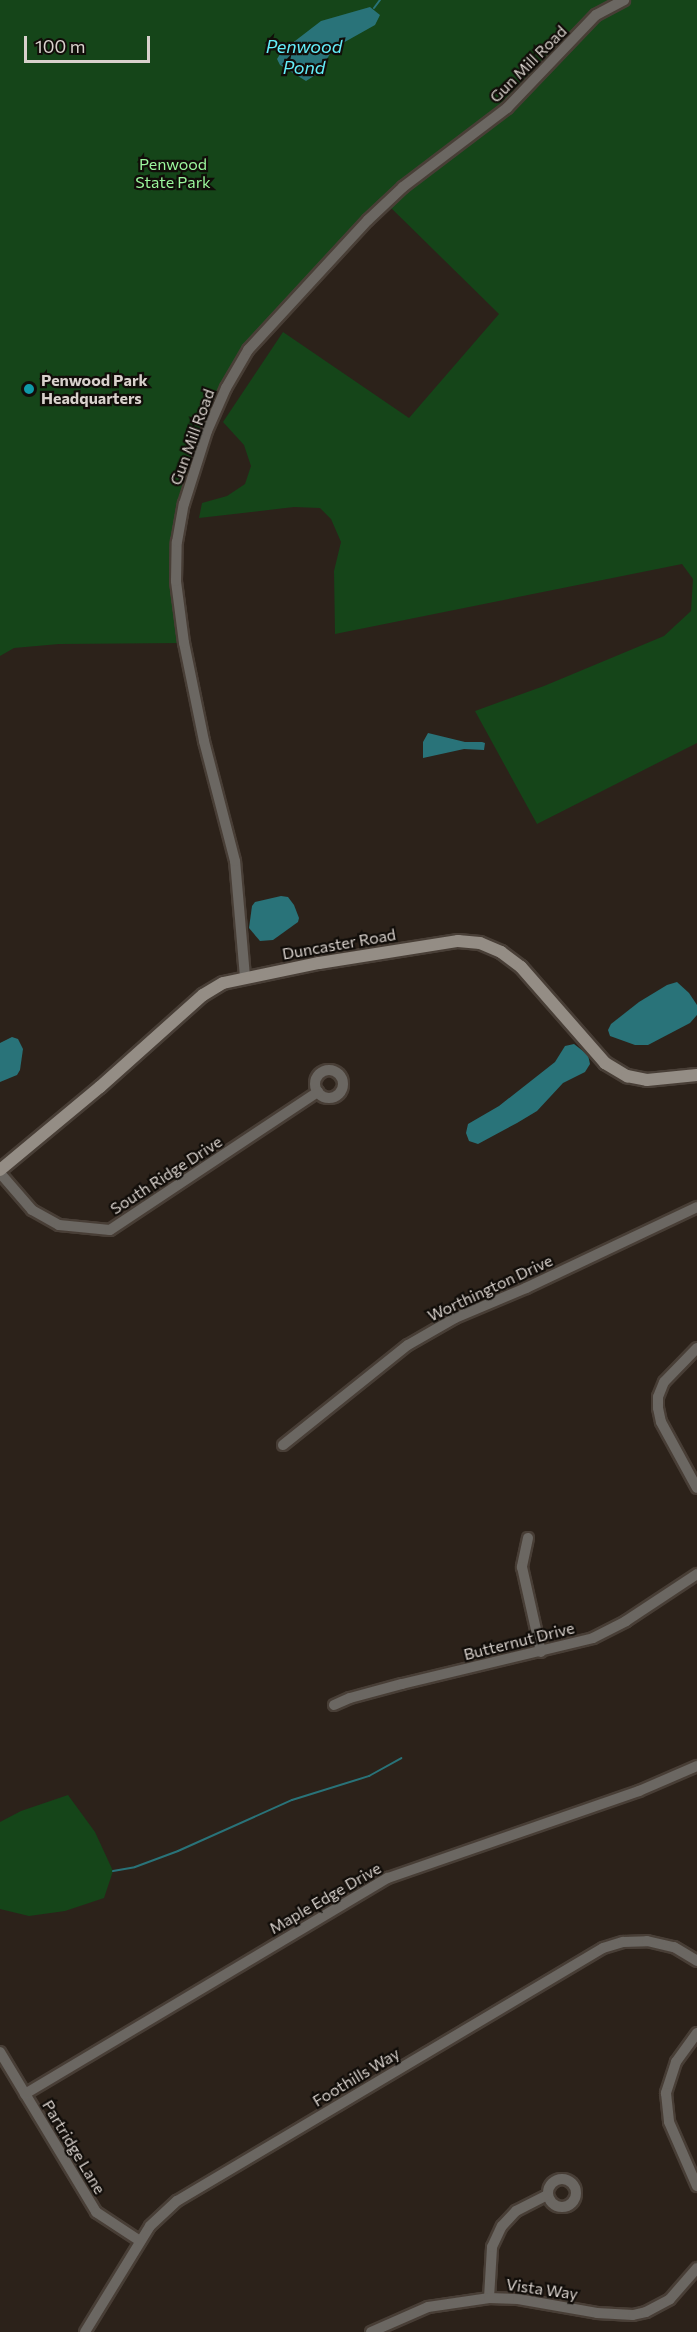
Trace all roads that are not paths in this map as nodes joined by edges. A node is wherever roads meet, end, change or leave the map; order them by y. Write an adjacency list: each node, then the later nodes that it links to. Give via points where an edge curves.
1 (624, 0): 2 (street, Gun Mill Road, via 596,15 507,108 403,187 368,220 248,350 207,431 184,504 177,542 176,581 204,741 235,861)
2 (245, 977): 3 (street, Duncaster Road, via 458,941 480,943 521,967 605,1063 627,1076 646,1080); 5 (street, Duncaster Road, via 223,983 203,995)
3 (697, 1075)
4 (318, 1092): 5 (street, South Ridge Drive, via 110,1230 59,1225 32,1210)
5 (0, 1172)
6 (697, 1207): 8 (street, Worthington Drive, via 455,1318 408,1345)
7 (697, 1348): 9 (street, via 664,1382 658,1408 661,1422)
8 (283, 1445)
9 (697, 1488)
10 (528, 1538): 12 (street, via 522,1568)
11 (697, 1574): 12 (street, Butternut Drive, via 606,1632)
12 (541, 1652): 13 (street, Butternut Drive, via 402,1684)
13 (334, 1706)
14 (697, 1766): 18 (street, Maple Edge Drive, via 649,1787 388,1878)
15 (697, 1960): 21 (street, Foothills Way, via 674,1947 647,1941 603,1948 177,2201 156,2219)
16 (697, 2033): 19 (street, via 676,2062 666,2093 672,2132)
17 (0, 2052): 18 (street, Partridge Lane)
18 (25, 2094): 21 (street, Partridge Lane, via 96,2212)
19 (697, 2186)
20 (548, 2196): 23 (street, via 516,2211 497,2236 489,2264)
21 (140, 2241): 24 (street, Foothills Way)
22 (697, 2268): 23 (street, Vista Way, via 670,2299 633,2315)
23 (489, 2298): 25 (street, Vista Way, via 428,2307)
24 (85, 2332)
25 (371, 2332)

